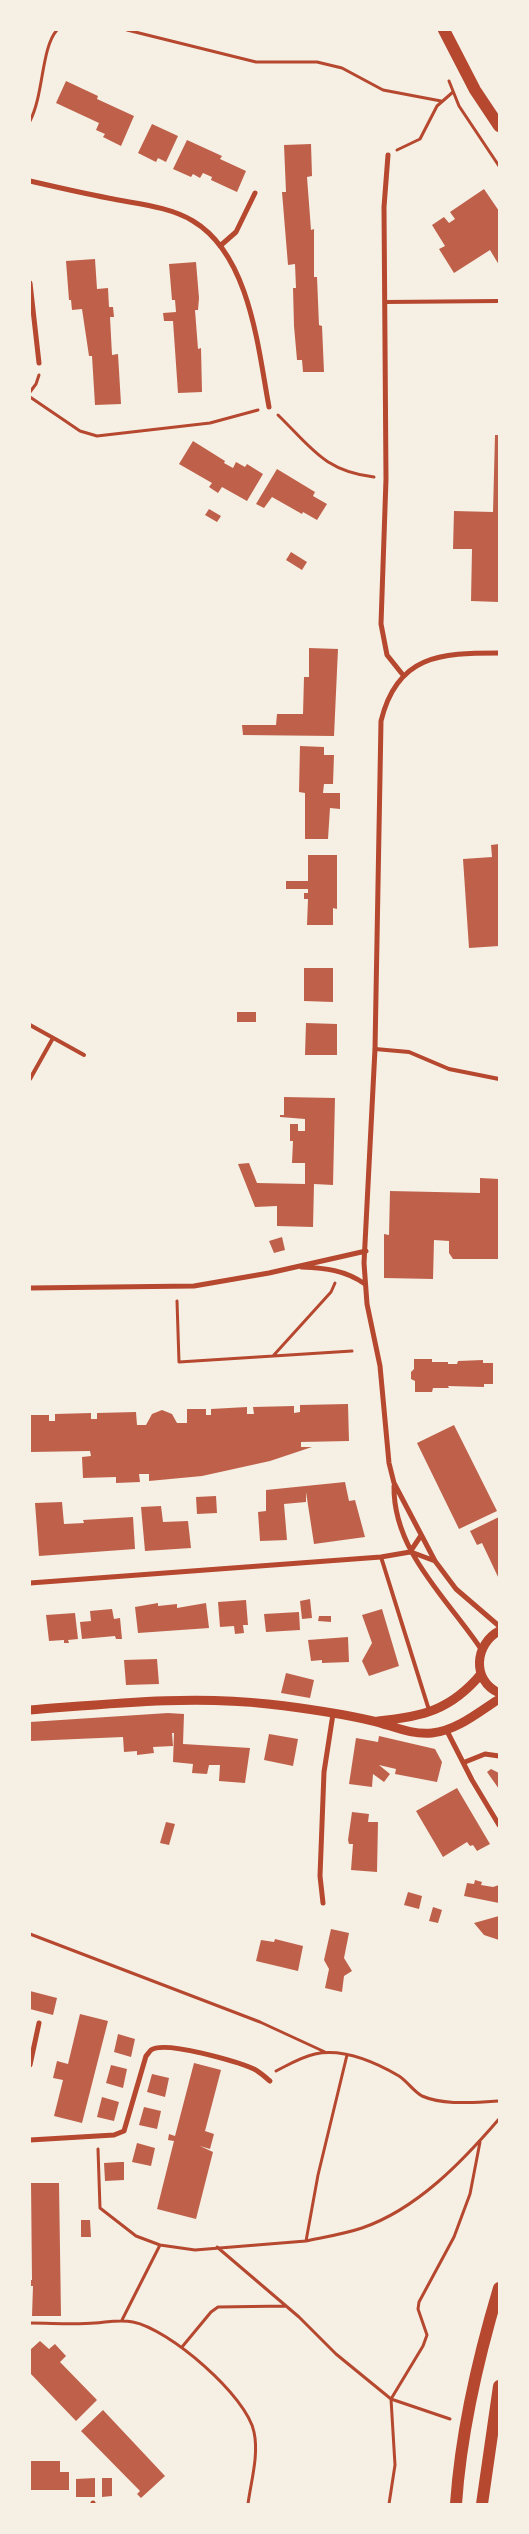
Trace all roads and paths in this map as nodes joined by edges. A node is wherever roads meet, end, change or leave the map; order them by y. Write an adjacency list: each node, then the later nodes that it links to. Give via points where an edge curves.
1 (57, 30): 7 (path, via 47,51 41,94)
2 (127, 30): 6 (path, via 256,62 318,62 342,68 383,90)
3 (444, 30): 8 (main road)
4 (447, 76): 5 (path)
5 (454, 92): 6 (path); 10 (path, via 470,124)
6 (441, 101): 9 (path, via 420,138)
7 (30, 121)
8 (499, 126)
9 (388, 155): 16 (street, via 384,190)
10 (499, 166)
11 (30, 181): 13 (street, via 179,214 198,225)
12 (256, 193): 13 (street, via 236,232)
13 (220, 246): 20 (street, via 234,268 253,321)
14 (30, 283): 17 (street)
15 (499, 301): 16 (lane)
16 (385, 302): 21 (street)
17 (39, 363): 18 (path, via 36,384)
18 (30, 392)
19 (30, 397): 20 (path, via 80,431 97,436 210,423)
20 (269, 407): 21 (path, via 326,463 357,475)
21 (386, 479): 23 (street, via 382,635 387,655)
22 (499, 653): 23 (street, via 447,655 421,664)
23 (403, 675): 26 (street, via 386,702 380,734)
24 (30, 1025): 25 (lane)
25 (53, 1038): 27 (lane); 28 (lane)
26 (375, 1049): 29 (lane, via 409,1052 449,1069); 30 (street)
27 (84, 1055)
28 (30, 1079)
29 (499, 1079)
30 (366, 1251): 31 (street); 32 (street)
31 (296, 1267): 32 (street, via 331,1269 353,1276); 33 (street, via 194,1286)
32 (364, 1284): 38 (street, via 380,1366 386,1439)
33 (30, 1288)
34 (331, 1292): 37 (path)
35 (177, 1300): 37 (path, via 179,1362)
36 (352, 1351): 37 (path)
37 (273, 1356)
38 (394, 1483): 39 (street); 40 (street, via 396,1518)
39 (420, 1537): 40 (street); 42 (street)
40 (410, 1552): 41 (street); 42 (street); 46 (street)
41 (381, 1557): 43 (street); 51 (lane)
42 (434, 1561): 44 (street, via 456,1589)
43 (30, 1583)
44 (499, 1626)
45 (499, 1631): 46 (street)
46 (481, 1649): 47 (street)
47 (481, 1674): 48 (street, via 486,1684); 51 (street, via 453,1702)
48 (499, 1693)
49 (499, 1699): 54 (street)
50 (30, 1710): 52 (street, via 192,1700 268,1704)
51 (430, 1712): 53 (street)
52 (333, 1714): 53 (street); 58 (street, via 324,1772 320,1876)
53 (375, 1722): 54 (street, via 414,1732)
54 (446, 1729): 56 (street)
55 (499, 1756): 56 (street, via 485,1754)
56 (465, 1762): 57 (street)
57 (499, 1825)
58 (323, 1903)
59 (30, 1934): 61 (path, via 260,2022)
60 (39, 2023): 63 (street)
61 (325, 2052): 62 (path); 64 (path, via 313,2054)
62 (347, 2055): 66 (path, via 385,2068 402,2078 414,2091 431,2098 452,2102); 71 (path)
63 (30, 2065)
64 (265, 2076): 65 (street); 68 (street, via 247,2066 178,2048 151,2050 146,2056 124,2131)
65 (270, 2081)
66 (499, 2101)
67 (499, 2119): 70 (path)
68 (98, 2136): 69 (street); 72 (path, via 100,2208 136,2236)
69 (30, 2140)
70 (480, 2142): 71 (path, via 432,2186 402,2208 363,2228); 80 (path, via 470,2194 454,2237 419,2302 418,2309 427,2335)
71 (306, 2241): 73 (path)
72 (160, 2245): 73 (path, via 195,2250); 76 (path)
73 (217, 2247): 75 (path)
74 (499, 2288): 84 (main road, via 468,2410)
75 (286, 2306): 78 (path, via 218,2307); 80 (path, via 336,2354)
76 (122, 2320): 77 (path); 78 (path, via 148,2327)
77 (30, 2323)
78 (182, 2346): 82 (path, via 227,2390 251,2421 256,2456)
79 (499, 2386): 85 (main road)
80 (392, 2399): 81 (path); 83 (path, via 395,2465)
81 (446, 2418)
82 (248, 2504)
83 (389, 2504)
84 (456, 2504)
85 (482, 2504)

